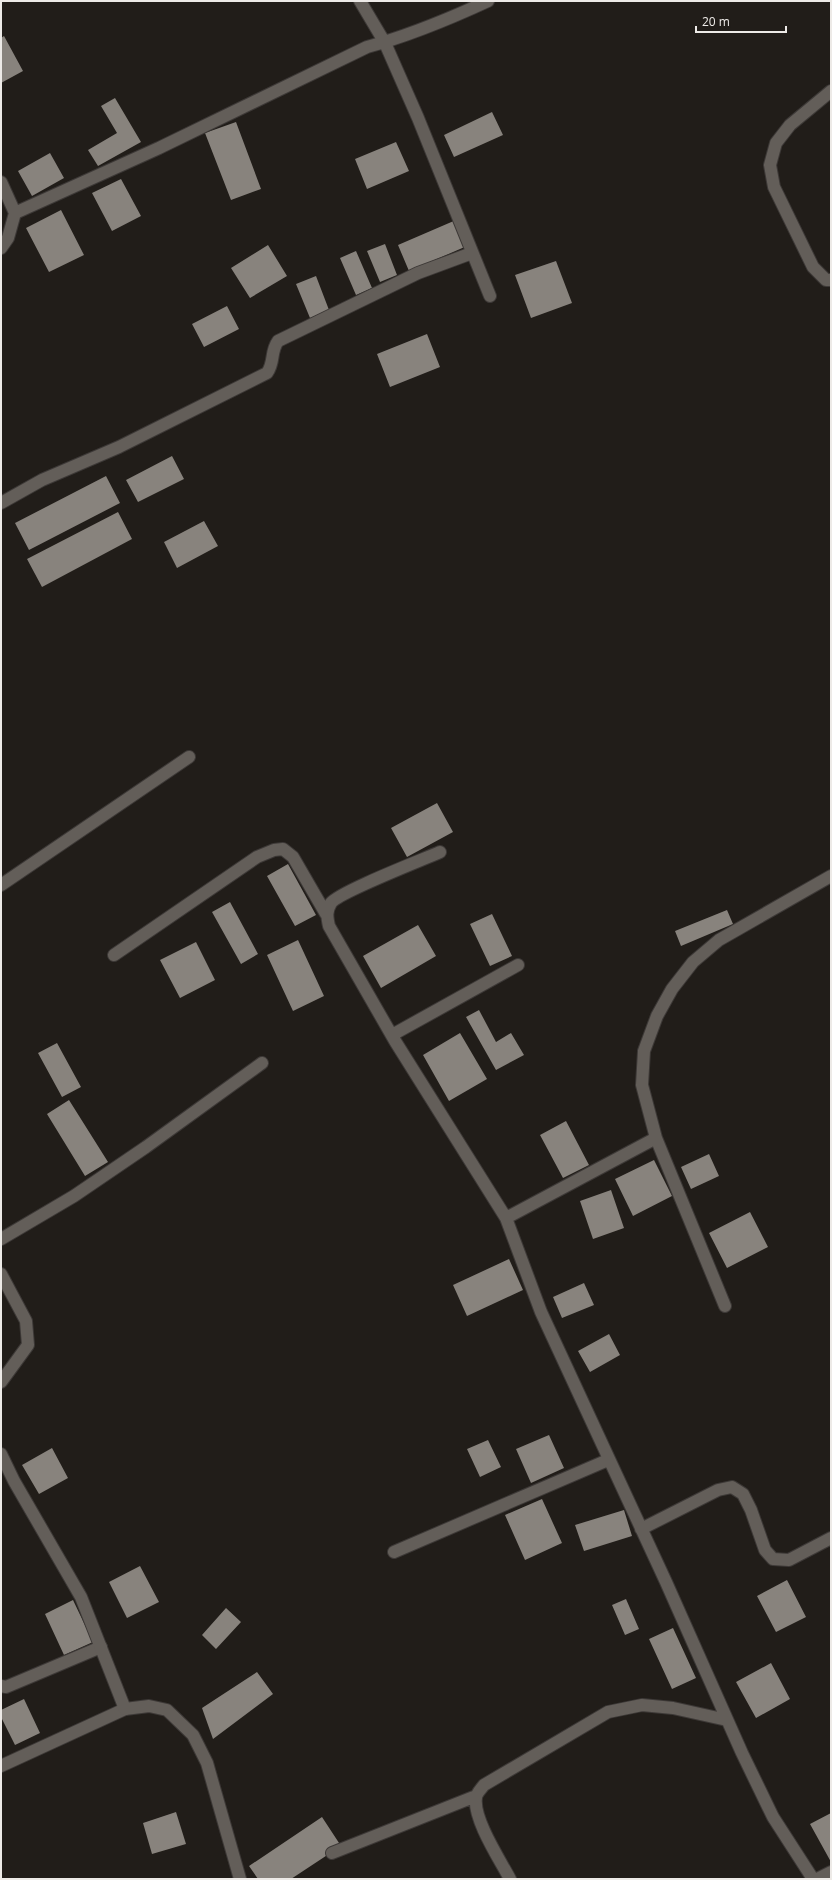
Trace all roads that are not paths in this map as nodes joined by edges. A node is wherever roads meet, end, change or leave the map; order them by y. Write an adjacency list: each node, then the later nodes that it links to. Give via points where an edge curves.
1 (360, 1): 3 (street)
2 (488, 1): 3 (street)
3 (385, 42): 6 (street, via 367,47 159,148); 8 (street)
4 (831, 91): 9 (street, via 790,125 776,143 770,165 774,187 814,267 826,280)
5 (1, 182): 6 (street)
6 (15, 213): 7 (street, via 8,238)
7 (1, 248)
8 (472, 253): 10 (street); 11 (street, via 418,274 278,341 273,348 271,367 267,372 120,447 42,480)
9 (831, 280)
10 (490, 296)
11 (1, 503)
12 (189, 757): 15 (street)
13 (440, 852): 16 (street, via 347,892 332,901)
14 (831, 876): 21 (street, via 719,940 692,962 672,989 657,1016 644,1051 642,1085)
15 (1, 885)
16 (326, 914): 17 (street, via 293,857 283,849 274,850 257,857); 19 (street, via 329,926)
17 (114, 955)
18 (518, 965): 19 (street)
19 (392, 1035): 22 (street)
20 (262, 1063): 23 (street, via 74,1196)
21 (656, 1138): 22 (street); 25 (street)
22 (506, 1218): 28 (street, via 541,1312)
23 (1, 1239)
24 (1, 1274): 26 (street, via 26,1321 28,1345)
25 (725, 1306)
26 (1, 1382)
27 (1, 1454): 32 (street, via 81,1597)
28 (608, 1460): 29 (street); 31 (street)
29 (641, 1529): 30 (street, via 718,1490 732,1487 743,1494 765,1550 773,1559 789,1560); 35 (street)
30 (831, 1538)
31 (394, 1552)
32 (101, 1647): 33 (street, via 6,1687); 34 (street)
33 (1, 1686)
34 (125, 1709): 36 (street); 40 (street, via 149,1706 167,1710 192,1735 207,1763)
35 (727, 1720): 37 (street, via 673,1708 642,1705 608,1712 484,1785); 42 (street, via 773,1817)
36 (1, 1766)
37 (476, 1796): 38 (street); 41 (street, via 475,1808 480,1823)
38 (332, 1853)
39 (831, 1872): 43 (street)
40 (240, 1879)
41 (510, 1879)
42 (813, 1879)
43 (817, 1879)

